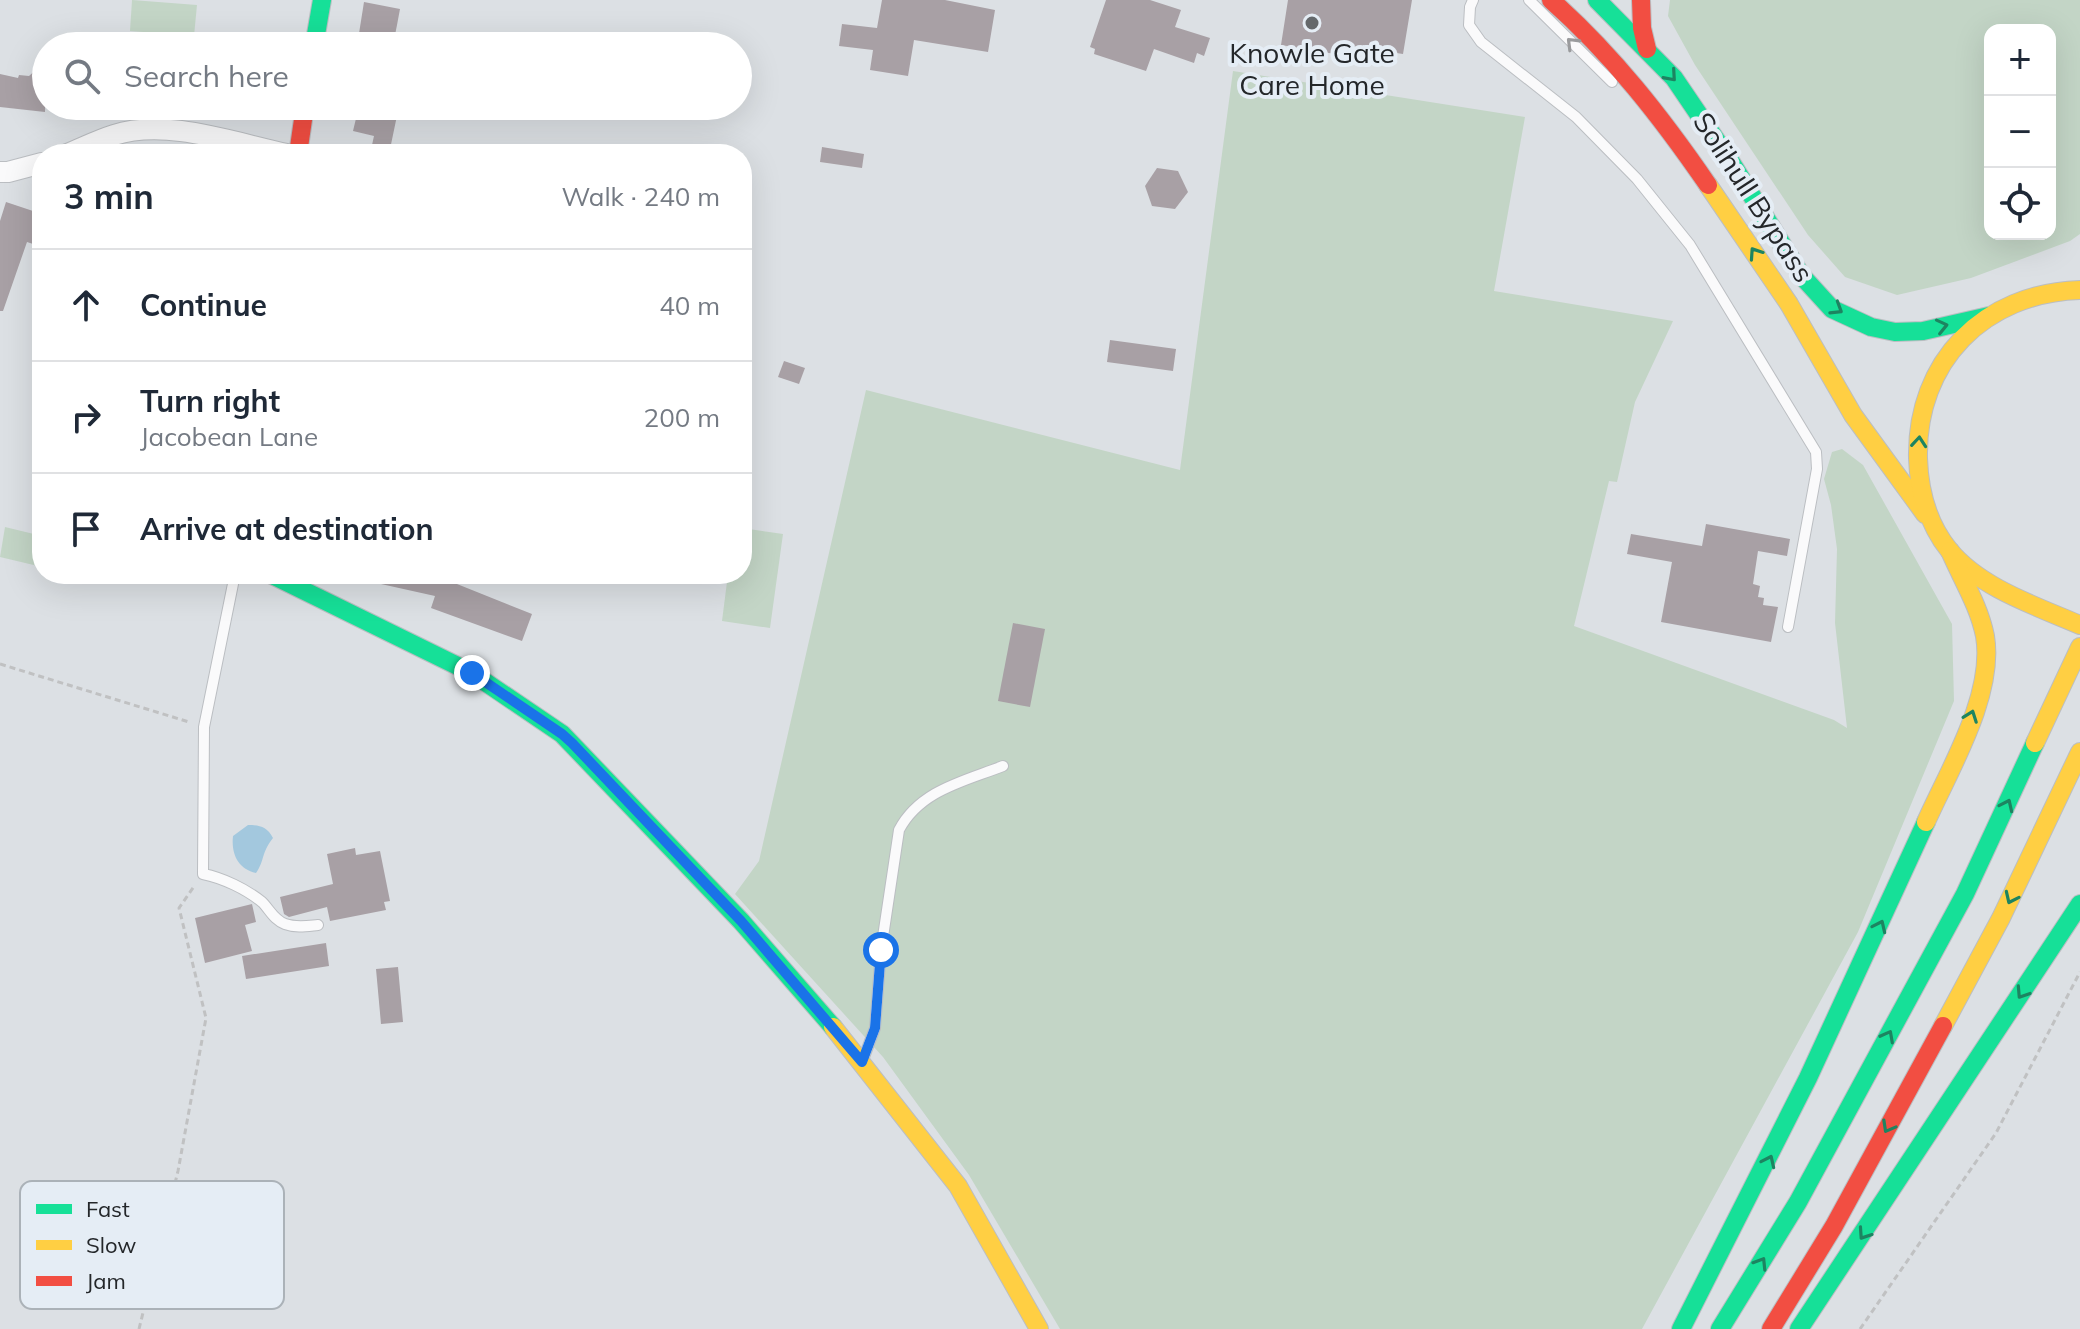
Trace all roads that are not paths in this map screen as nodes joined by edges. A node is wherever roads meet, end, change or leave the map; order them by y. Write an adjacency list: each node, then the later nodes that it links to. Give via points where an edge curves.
1 (322, 0): 7 (main road)
2 (1473, 0): 26 (lane, via 1469,25 1481,42 1576,117 1637,179 1690,245 1816,452)
3 (1529, 0): 9 (lane, one-way to 3)
4 (1551, 0): 9 (main road, via 1590,35)
5 (1641, 0): 8 (main road)
6 (1609, 4): 8 (main road, Solihull Bypass); 16 (main road, via 1614,39 1645,72 1701,153)
7 (316, 32)
8 (1647, 49): 20 (main road, Solihull Bypass, one-way to 20, via 1698,109 1801,275 1832,309 1895,332)
9 (1625, 89): 16 (main road, via 1672,132)
10 (303, 120): 13 (main road)
11 (92, 144): 12 (street, via 116,134 171,129)
12 (241, 144)
13 (299, 144)
14 (32, 166): 15 (street)
15 (0, 172)
16 (1718, 198): 21 (main road, Solihull Bypass, one-way to 16, via 1853,415 1789,304)
17 (2066, 271): 19 (main road)
18 (2080, 290): 19 (main road, via 2045,292)
19 (2011, 302): 20 (main road)
20 (1989, 316): 21 (main road, one-way to 20, via 1918,469 1918,440 1930,385 1950,351)
21 (1929, 518): 22 (main road, Solihull Bypass)
22 (1950, 551): 25 (main road, via 1985,580); 34 (main road, one-way to 22, via 1764,1173 1897,891 1972,715 1986,646)
23 (233, 584): 31 (lane, via 204,727 203,874 251,894 287,925)
24 (290, 584): 32 (main road, via 472,673 562,734 741,921)
25 (2080, 625)
26 (1788, 627)
27 (2080, 647): 35 (main road, one-way to 27, via 1798,1202 1965,894)
28 (2080, 752): 36 (main road, one-way to 36, via 2001,918 1834,1226)
29 (1003, 766): 32 (lane, via 933,793 906,816 899,830 875,1028)
30 (2080, 904): 37 (main road, one-way to 37)
31 (318, 925)
32 (862, 1062): 33 (main road, via 958,1186)
33 (1039, 1329)
34 (1681, 1329)
35 (1720, 1329)
36 (1771, 1329)
37 (1799, 1329)

